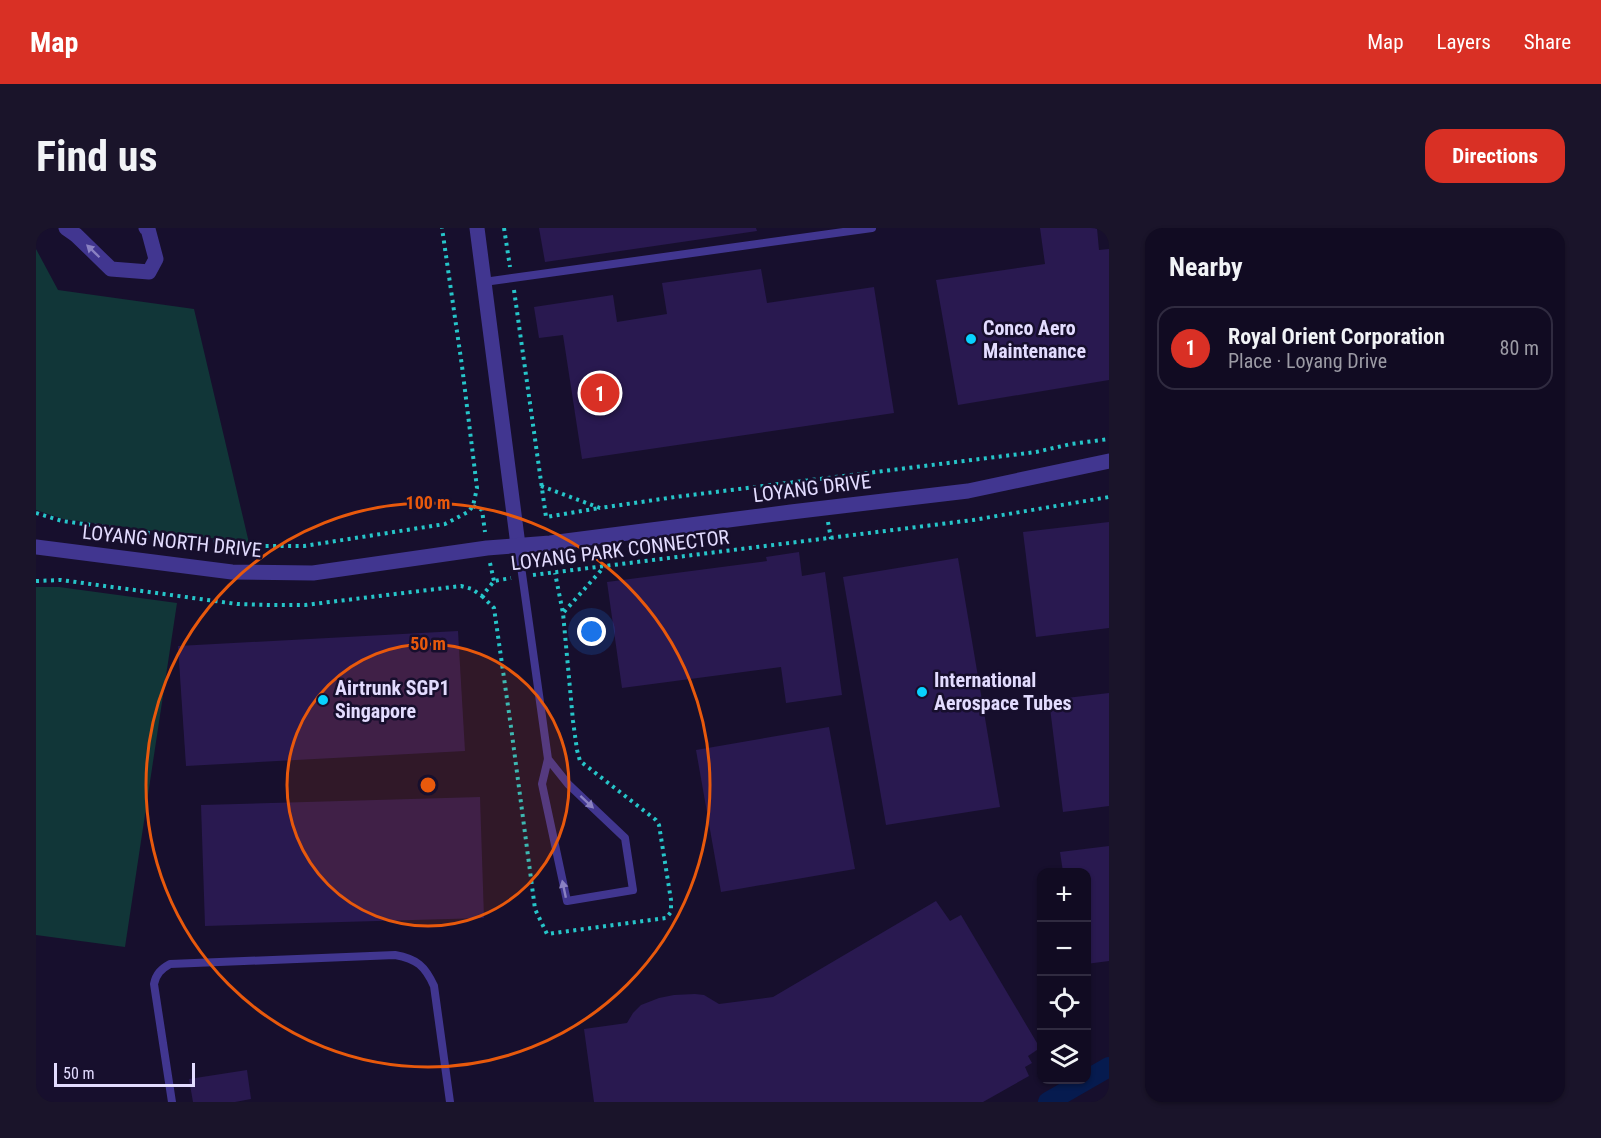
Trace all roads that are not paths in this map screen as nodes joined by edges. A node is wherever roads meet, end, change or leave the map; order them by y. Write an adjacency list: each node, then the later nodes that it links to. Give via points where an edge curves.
1 (66, 228): 2 (street, one-way to 1, via 156,260 149,272 111,269)
2 (146, 228)
3 (477, 228): 5 (street)
4 (872, 228): 5 (lane)
5 (484, 282): 7 (street)
6 (1109, 462): 7 (street, LOYANG DRIVE, via 968,491)
7 (518, 545): 8 (street, LOYANG NORTH DRIVE, via 313,573 232,572); 9 (lane)
8 (36, 547)
9 (548, 759): 9 (lane, one-way to 9, via 568,784 625,838 633,890 567,901 542,784)
10 (172, 1102): 11 (lane, via 154,984 170,964 395,955 420,964 434,986)
11 (450, 1102)

